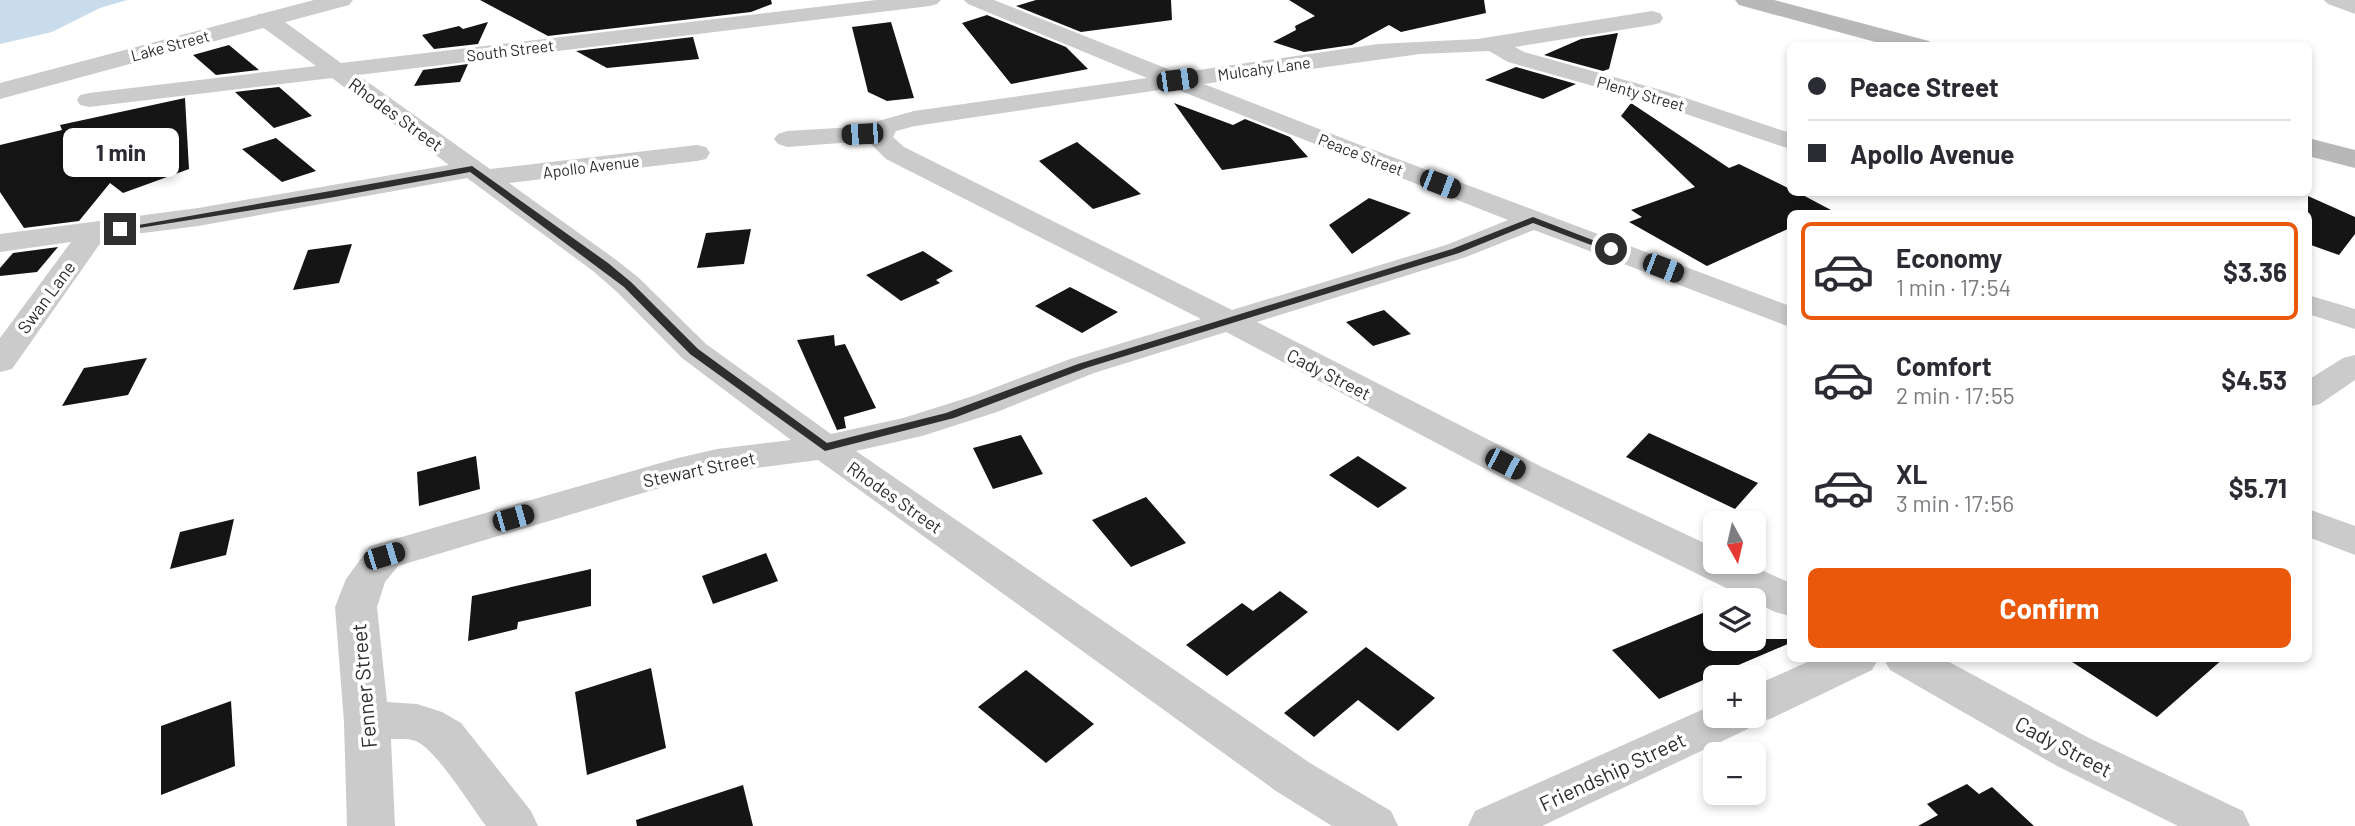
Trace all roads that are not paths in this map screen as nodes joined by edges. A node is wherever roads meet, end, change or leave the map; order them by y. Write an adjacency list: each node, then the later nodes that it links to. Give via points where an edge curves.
1 (341, 0): 8 (street, Lake Street)
2 (930, 0): 11 (street, South Street)
3 (975, 0): 12 (street, Peace Street)
4 (1747, 0): 9 (main road)
5 (2335, 0): 6 (street)
6 (2355, 8)
7 (1652, 18): 10 (street, Mulcahy Lane)
8 (266, 19): 11 (street, Rhodes Street); 13 (street, Lake Street)
9 (1905, 42)
10 (1493, 44): 12 (street, Mulcahy Lane, via 1378,51); 16 (street, Plenty Street, via 1516,57)
11 (335, 69): 14 (street, South Street); 21 (street, Rhodes Street)
12 (1177, 80): 15 (street, Mulcahy Lane, via 914,119 887,126); 22 (street, Peace Street)
13 (0, 91)
14 (89, 100)
15 (879, 133): 17 (street); 28 (street, Cady Street, via 880,140 895,153)
16 (1787, 138)
17 (787, 139)
18 (2312, 148): 20 (main road)
19 (697, 153): 21 (street, Apollo Avenue)
20 (2355, 159)
21 (478, 174): 23 (street, Apollo Avenue); 32 (street, Rhodes Street, via 628,285 694,351)
22 (1533, 220): 26 (street, Peace Street); 28 (street, Stewart Street, via 1456,251)
23 (94, 232): 24 (street, Apollo Avenue); 29 (street, Swan Lane)
24 (0, 243)
25 (2312, 305): 27 (street)
26 (1787, 316)
27 (2355, 319)
28 (1227, 322): 32 (street, Stewart Street, via 1082,366 950,416); 36 (street, Cady Street, via 1529,476)
29 (0, 362)
30 (2355, 365): 31 (street)
31 (2312, 394)
32 (825, 447): 35 (street, Stewart Street, via 678,470); 44 (street, Rhodes Street, via 1293,777)
33 (2312, 524): 34 (street)
34 (2355, 541)
35 (384, 556): 40 (street, Fenner Street, via 369,571 356,607)
36 (1787, 600)
37 (1848, 662): 39 (street)
38 (1912, 662): 46 (street, Cady Street, via 2073,752)
39 (1766, 700)
40 (367, 722): 42 (street, Fenner Street); 43 (street, via 406,719 430,725 445,736)
41 (1706, 728): 45 (street, Friendship Street)
42 (371, 826)
43 (514, 826)
44 (1374, 826)
45 (1492, 826)
46 (2226, 826)

